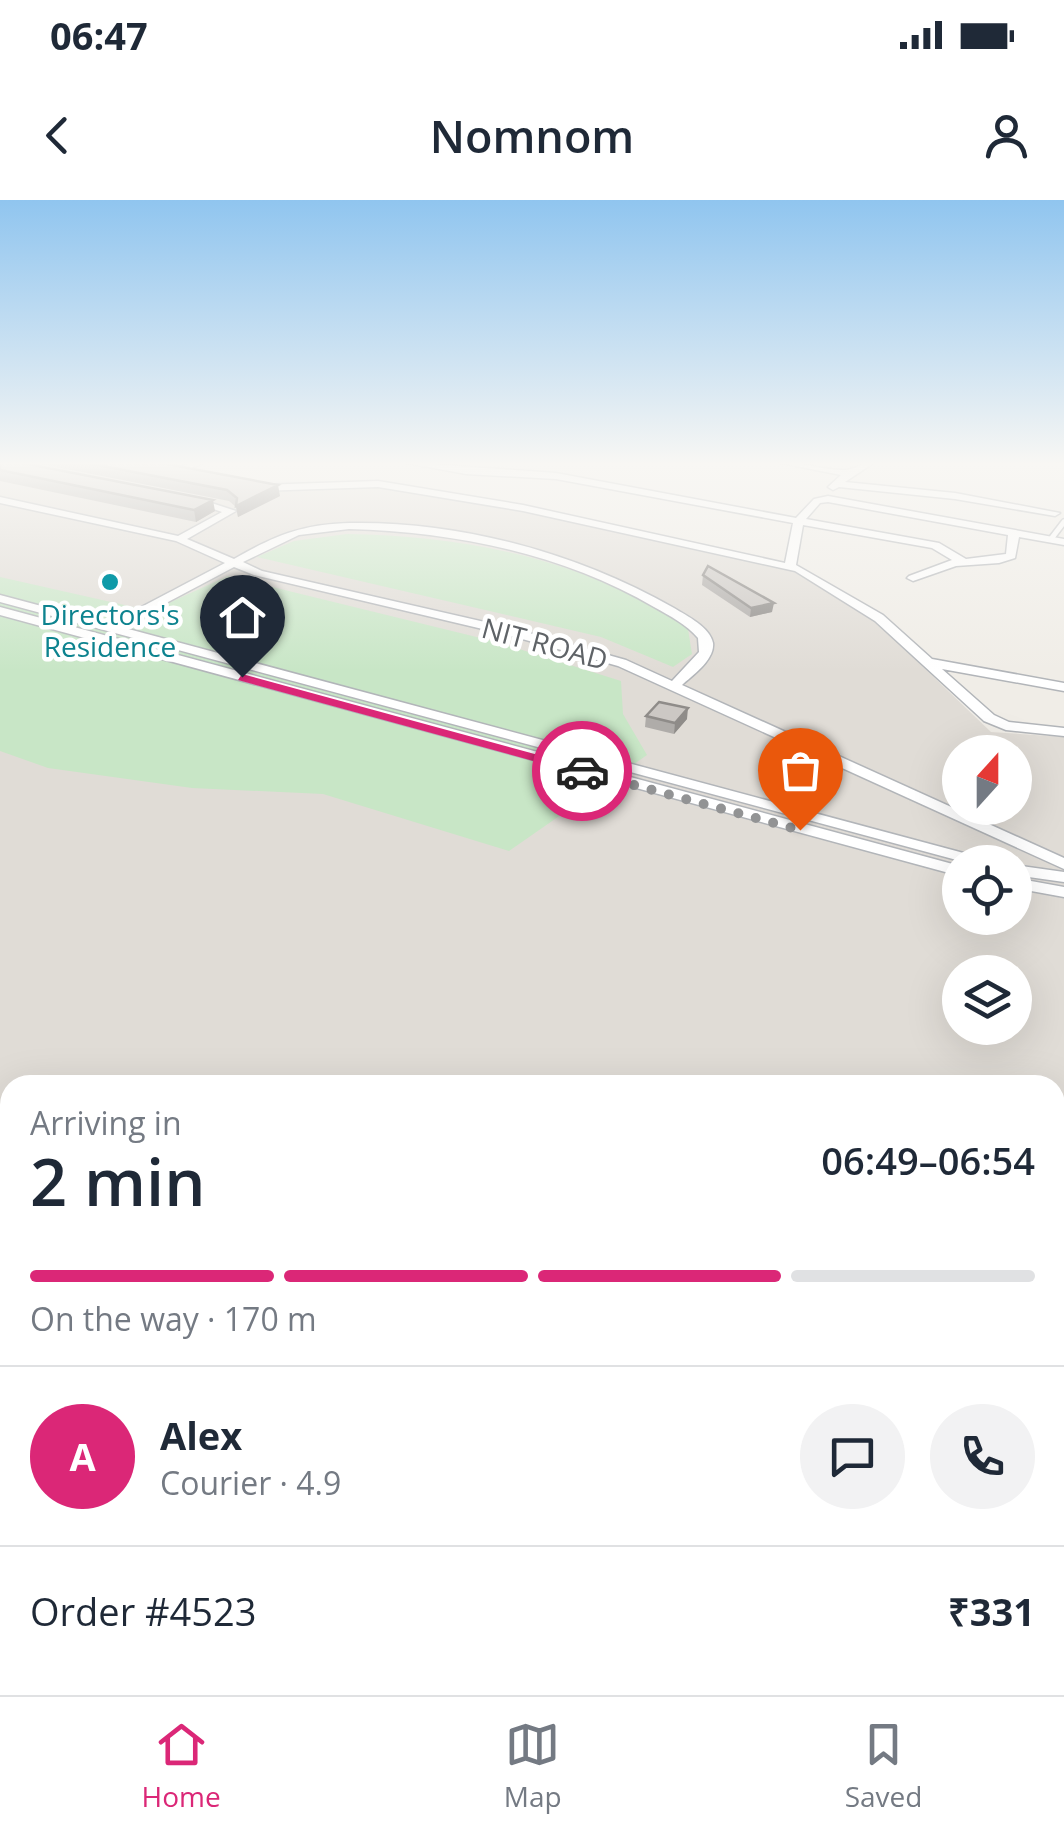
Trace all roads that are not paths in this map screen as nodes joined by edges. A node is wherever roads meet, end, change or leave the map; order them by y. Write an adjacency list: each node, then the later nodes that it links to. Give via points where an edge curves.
1 (146, 532): 10 (street, NIT ROAD)
2 (192, 532): 10 (street)
3 (304, 532): 13 (street)
4 (401, 532): 21 (street, via 555,560 654,600 704,636 707,646)
5 (629, 532): 15 (street)
6 (796, 532): 15 (street)
7 (862, 532): 14 (street, via 935,544)
8 (1014, 532): 11 (street); 14 (street, via 1010,556)
9 (1056, 532): 11 (lane)
10 (179, 539): 13 (street, NIT ROAD)
11 (1050, 539): 12 (street)
12 (1064, 542)
13 (235, 562): 19 (street); 21 (street, NIT ROAD, via 569,647)
14 (962, 562): 16 (street)
15 (790, 568): 20 (street, via 880,618)
16 (913, 578)
17 (0, 598): 19 (street)
18 (0, 611): 26 (street)
19 (110, 628): 24 (street)
20 (932, 663): 22 (street); 23 (street, via 997,723)
21 (673, 686): 25 (street, NIT ROAD)
22 (1064, 686)
23 (1064, 732)
24 (942, 852)
25 (1064, 864)
26 (942, 866)
27 (1032, 872): 28 (street)
28 (1064, 876)
29 (1032, 886): 30 (street)
30 (1064, 892)

